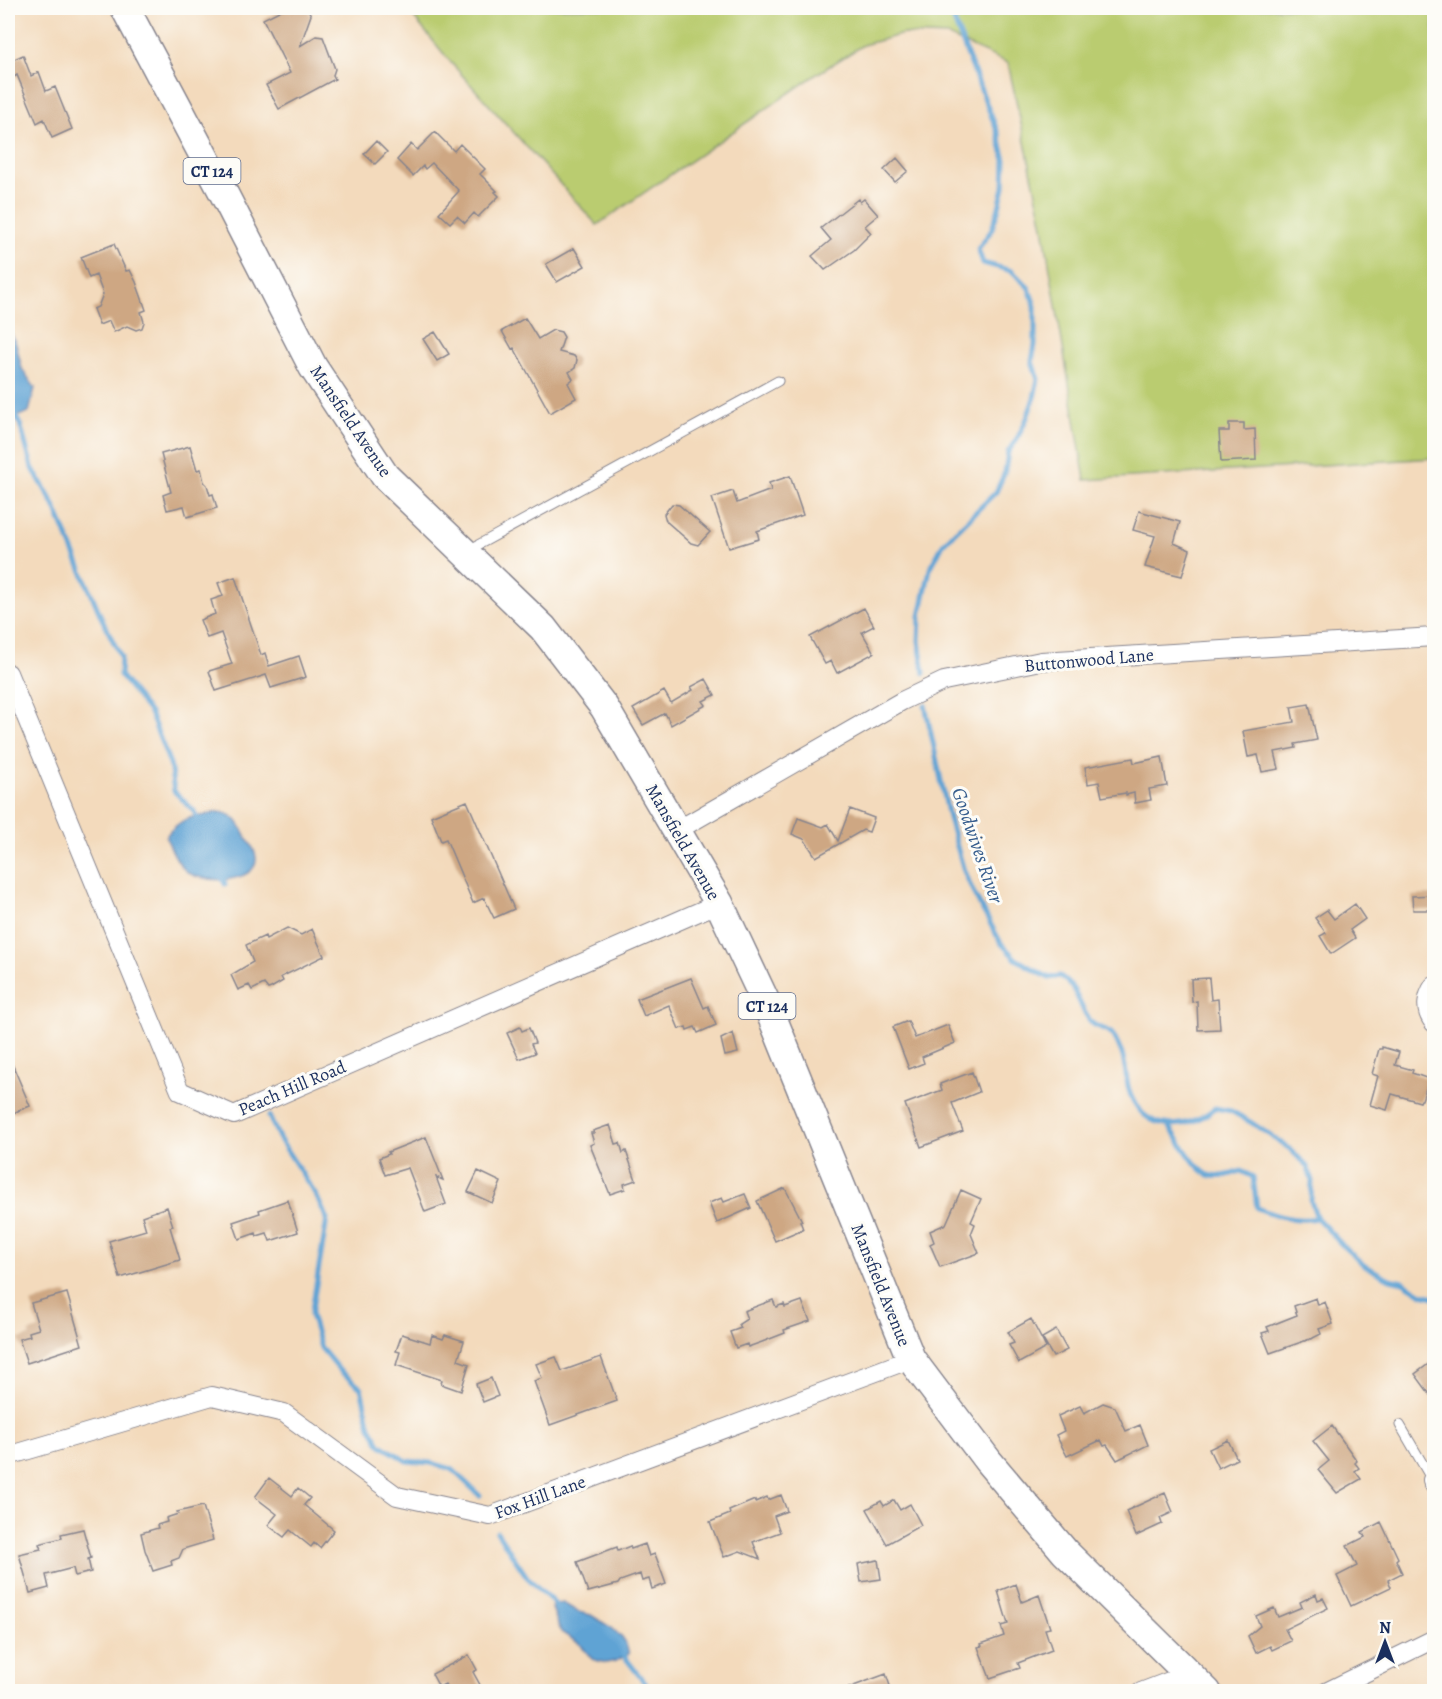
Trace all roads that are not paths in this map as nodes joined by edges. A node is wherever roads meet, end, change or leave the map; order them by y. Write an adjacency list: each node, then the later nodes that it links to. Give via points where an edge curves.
1 (125, 8): 3 (main road, Mansfield Avenue / CT 124, via 312,367 385,476)
2 (778, 381): 3 (lane)
3 (465, 552): 6 (main road, Mansfield Avenue / CT 124, via 543,628 597,699)
4 (1434, 637): 6 (street, Buttonwood Lane, via 1041,662 944,681 902,701)
5 (8, 673): 7 (street, Peach Hill Road, via 180,1091 234,1115)
6 (676, 831): 7 (main road, Mansfield Avenue / CT 124)
7 (719, 903): 10 (main road, Mansfield Avenue / CT 124, via 768,1007)
8 (1434, 985): 9 (street, via 1427,1000)
9 (1434, 1023)
10 (911, 1359): 12 (street, Fox Hill Lane, via 490,1516 397,1496 284,1413 212,1396); 15 (main road, Mansfield Avenue / CT 124, via 988,1461 1065,1552)
11 (1400, 1425): 13 (lane)
12 (8, 1456)
13 (1433, 1483)
14 (1434, 1639): 17 (street)
15 (1198, 1683): 16 (street)
16 (1141, 1692)
17 (1326, 1692)

